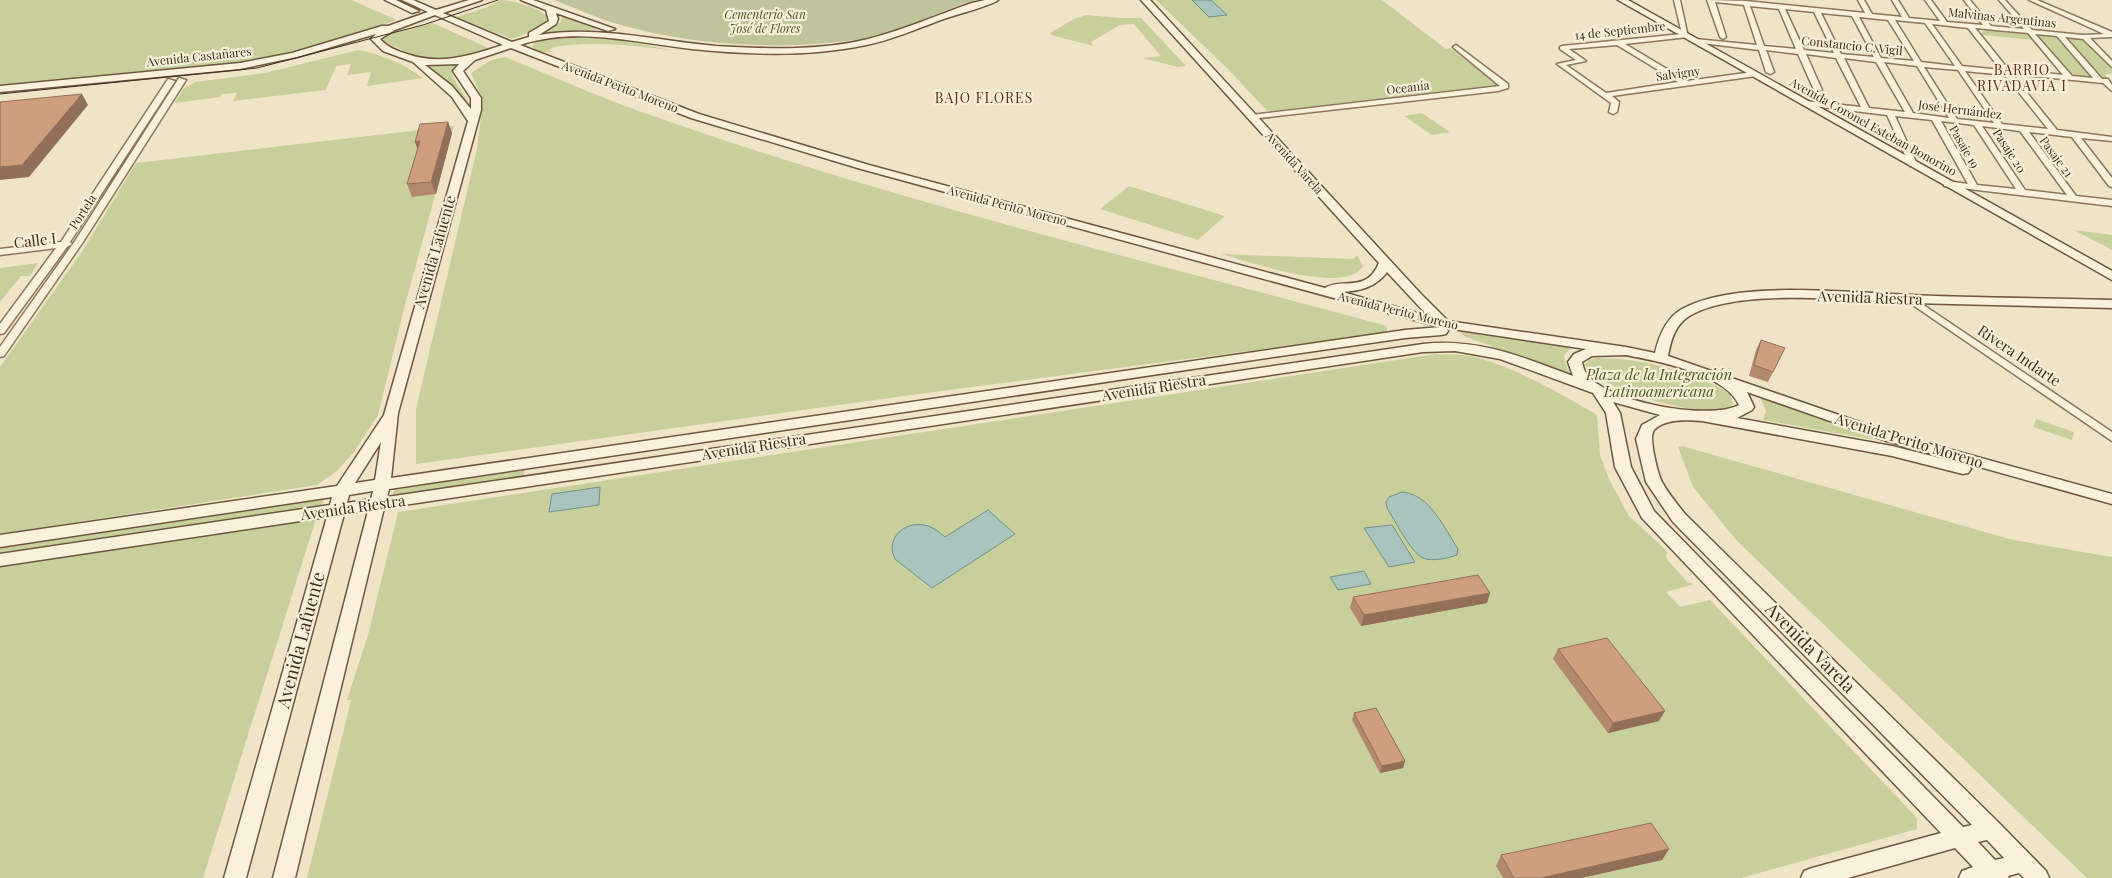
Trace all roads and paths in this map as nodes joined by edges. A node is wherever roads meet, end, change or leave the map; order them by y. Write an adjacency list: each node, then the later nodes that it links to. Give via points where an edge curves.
1 (389, 0): 26 (main road, Avenida Perito Moreno)
2 (406, 0): 24 (main road, Avenida Perito Moreno)
3 (478, 0): 24 (main road)
4 (994, 0): 40 (main road, via 897,35 828,48 725,49)
5 (1146, 0): 73 (main road, Avenida Varela)
6 (1622, 0): 41 (main road, Avenida Coronel Esteban Bonorino)
7 (1677, 0): 41 (street)
8 (1711, 0): 17 (street, Malvinas Argentinas); 38 (street)
9 (1795, 0): 22 (street)
10 (1862, 0): 27 (street)
11 (1895, 0): 29 (street)
12 (1928, 0): 31 (street)
13 (1967, 0): 34 (street)
14 (2002, 0): 35 (street)
15 (2032, 0): 36 (street)
16 (529, 1): 21 (main road)
17 (1728, 1): 19 (street, Malvinas Argentinas)
18 (1762, 3): 19 (street, Malvinas Argentinas); 20 (street, Malvinas Argentinas)
19 (1746, 4): 45 (street)
20 (1781, 7): 22 (street, Malvinas Argentinas); 47 (street)
21 (550, 9): 40 (main road); 43 (main road, via 553,22)
22 (1799, 9): 23 (street, Malvinas Argentinas)
23 (1816, 11): 25 (street, Malvinas Argentinas, via 1832,9); 48 (street)
24 (436, 13): 26 (main road); 43 (main road, Avenida Perito Moreno)
25 (1854, 14): 27 (street, Malvinas Argentinas); 50 (street)
26 (426, 16): 32 (main road); 43 (main road, Avenida Perito Moreno)
27 (1870, 16): 28 (street, Malvinas Argentinas)
28 (1890, 18): 29 (street, Malvinas Argentinas); 52 (street)
29 (1906, 20): 30 (street, Malvinas Argentinas)
30 (1927, 22): 31 (street, Malvinas Argentinas); 54 (street)
31 (1945, 23): 33 (street, Malvinas Argentinas)
32 (396, 26): 46 (main road, via 377,36); 63 (main road, Avenida Castañares, via 294,55 240,66)
33 (1970, 26): 34 (street, Malvinas Argentinas); 56 (street)
34 (1989, 28): 35 (street, Malvinas Argentinas)
35 (2030, 32): 39 (street, Malvinas Argentinas); 58 (street)
36 (2112, 35): 39 (street, Malvinas Argentinas)
37 (2060, 36): 59 (street)
38 (1722, 37)
39 (2085, 37): 53 (street)
40 (639, 38): 43 (main road, via 579,33)
41 (1690, 38): 42 (street, 14 de Septiembre); 45 (street, Constancio C. Vigil); 57 (main road, Avenida Coronel Esteban Bonorino)
42 (1617, 42): 62 (street); 66 (street, 14 de Septiembre, via 1562,48 1583,62 1560,64)
43 (512, 44): 49 (main road); 96 (main road, Avenida Perito Moreno, via 695,116 865,167); 99 (main road, Avenida Perito Moreno, via 614,93 681,117)
44 (1456, 47): 73 (street, Oceanía, via 1505,86)
45 (1761, 47): 47 (street, Constancio C. Vigil); 55 (street)
46 (383, 48): 51 (main road, Avenida Castañares); 60 (main road, Avenida Castañares, via 344,48 265,69)
47 (1802, 52): 48 (street, Constancio C. Vigil); 65 (street)
48 (1839, 55): 50 (street, Constancio C. Vigil); 69 (street)
49 (472, 59): 51 (main road, via 439,64); 75 (main road, Avenida Lafuente, via 458,71 476,98)
50 (1879, 59): 52 (street, Constancio C. Vigil); 72 (street)
51 (413, 60): 75 (main road, via 455,94)
52 (1919, 63): 54 (street, Constancio C. Vigil); 76 (street)
53 (2112, 65)
54 (1959, 67): 56 (street, Constancio C. Vigil); 78 (street)
55 (1770, 72)
56 (2006, 72): 58 (street); 80 (street)
57 (1753, 74): 62 (street, Salvigny); 68 (main road, Avenida Coronel Esteban Bonorino)
58 (2070, 78): 59 (street)
59 (2107, 79): 64 (street)
60 (182, 80): 61 (main road, Avenida Castañares); 90 (street, Portela)
61 (171, 81): 67 (main road, Avenida Castañares); 91 (street, Portela)
62 (1686, 84): 66 (street, Salvigny)
63 (0, 89)
64 (2112, 89)
65 (1818, 90)
66 (1606, 95): 70 (street, via 1615,102)
67 (0, 97)
68 (1805, 103): 69 (street, José Hernández); 83 (main road, Avenida Coronel Esteban Bonorino)
69 (1866, 110): 71 (street, José Hernández)
70 (1613, 112)
71 (1890, 113): 72 (street, José Hernández); 83 (street)
72 (1910, 115): 74 (street, José Hernández)
73 (1251, 117): 94 (main road, Avenida Varela)
74 (1935, 118): 76 (street, José Hernández); 86 (street, Pasaje 19)
75 (472, 120): 110 (main road, Avenida Lafuente)
76 (1954, 120): 77 (street, José Hernández)
77 (1976, 123): 78 (street, José Hernández); 87 (street, Pasaje 20)
78 (2000, 126): 79 (street, José Hernández)
79 (2022, 128): 80 (street, José Hernández); 88 (street, Pasaje 21)
80 (2054, 132): 81 (street, José Hernández)
81 (2074, 134): 82 (street, José Hernández); 85 (street)
82 (2112, 139)
83 (1913, 164): 84 (main road, Avenida Coronel Esteban Bonorino)
84 (1947, 184): 86 (street); 95 (main road, Avenida Coronel Esteban Bonorino)
85 (2112, 184)
86 (1974, 186): 87 (street)
87 (2022, 192): 88 (street)
88 (2073, 198): 89 (street)
89 (2112, 203)
90 (76, 246): 91 (street, Calle I); 103 (street, Portela)
91 (61, 248): 92 (street, Calle I); 93 (street, Calle I); 101 (street, Portela)
92 (0, 252)
93 (0, 259)
94 (1385, 263): 96 (main road, via 1376,278 1365,284 1350,288); 100 (main road, Avenida Varela)
95 (2112, 276)
96 (1314, 289): 100 (main road, Avenida Perito Moreno)
97 (1910, 299): 98 (main road, Avenida Riestra); 105 (main road, Avenida Riestra, via 1764,296 1724,300 1679,316 1665,335); 113 (street, Rivera Indarte)
98 (2112, 304)
99 (1404, 327): 100 (main road, Avenida Riestra); 106 (main road, Avenida Riestra)
100 (1443, 327): 102 (main road, Avenida Perito Moreno); 104 (main road, Avenida Perito Moreno)
101 (0, 331)
102 (1626, 351): 105 (main road); 109 (main road, Avenida Varela, via 1595,352 1576,358 1574,366 1580,378)
103 (0, 354)
104 (1508, 356): 108 (main road, Avenida Riestra, via 1464,347 1437,346); 109 (main road, Avenida Perito Moreno)
105 (1661, 358): 107 (main road)
106 (1226, 360): 108 (main road); 114 (main road, Avenida Riestra)
107 (1709, 374): 112 (main road, via 1738,391 1747,407 1737,415); 116 (main road, Avenida Perito Moreno, via 1892,438)
108 (1235, 376): 117 (main road, Avenida Riestra)
109 (1595, 389): 111 (main road, Avenida Perito Moreno, via 1628,402); 123 (main road, Avenida Varela, via 1613,413 1623,467 1648,514)
110 (391, 413): 114 (main road, Avenida Lafuente); 115 (main road, Avenida Lafuente)
111 (1683, 415): 112 (main road); 122 (main road, Avenida Varela, via 1659,420 1647,428 1643,439 1654,482 1679,518)
112 (1705, 417): 118 (main road, Avenida Perito Moreno, via 1916,457)
113 (2112, 437)
114 (382, 485): 115 (main road, Avenida Riestra); 117 (main road, Avenida Lafuente)
115 (342, 491): 119 (main road, Avenida Lafuente); 120 (main road, Avenida Riestra)
116 (2112, 498)
117 (378, 505): 119 (main road, Avenida Riestra); 127 (main road, Avenida Lafuente)
118 (2112, 508)
119 (336, 511): 121 (main road, Avenida Riestra); 126 (main road, Avenida Lafuente)
120 (0, 541)
121 (0, 560)
122 (1991, 829): 123 (main road); 124 (main road, Avenida Varela)
123 (1960, 838): 125 (main road, Avenida Varela); 128 (main road)
124 (2022, 862): 125 (main road); 130 (main road, Avenida Varela)
125 (1995, 875): 129 (main road)
126 (235, 878)
127 (284, 878)
128 (1812, 878)
129 (1970, 878)
130 (2038, 878)

